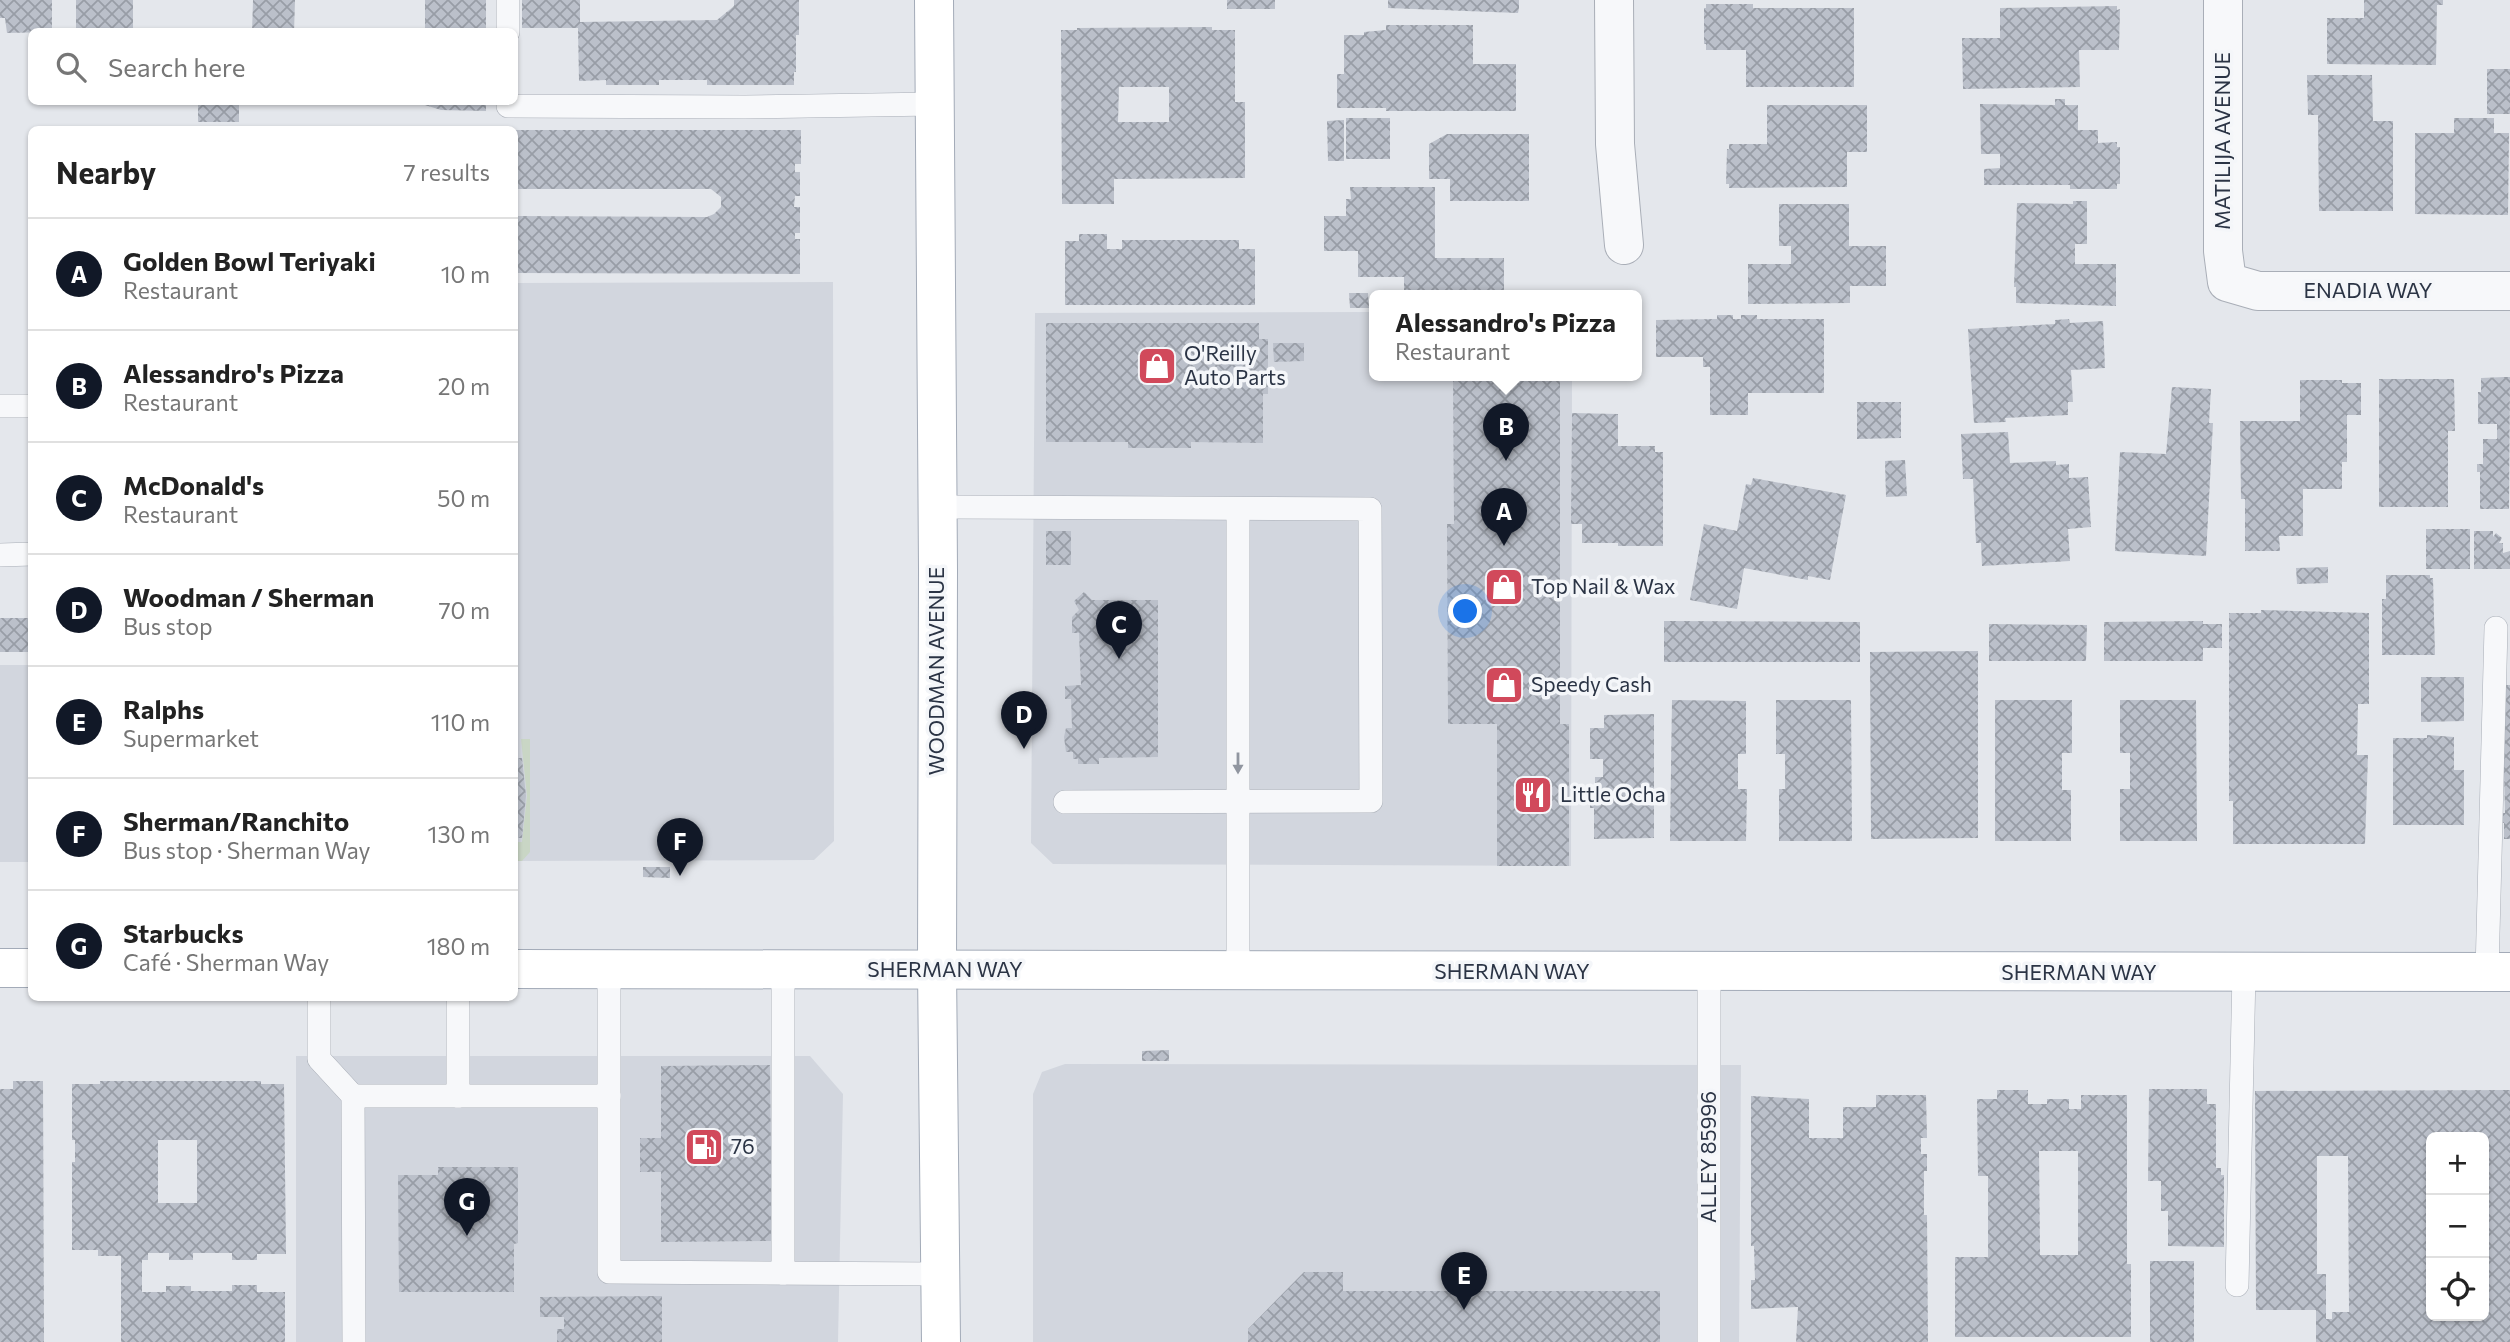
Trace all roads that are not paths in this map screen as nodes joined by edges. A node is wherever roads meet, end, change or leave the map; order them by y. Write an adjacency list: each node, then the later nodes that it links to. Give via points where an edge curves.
1 (508, 0): 5 (lane)
2 (934, 0): 6 (main road, WOODMAN AVENUE)
3 (1614, 0): 8 (street, via 1615,144)
4 (2222, 0): 9 (street, MATILIJA AVENUE)
5 (508, 28)
6 (934, 104): 7 (lane); 13 (main road, WOODMAN AVENUE)
7 (508, 105)
8 (1624, 245)
9 (2227, 282): 10 (street, ENADIA WAY, via 2258,290)
10 (2510, 291)
11 (0, 406): 12 (lane)
12 (28, 406)
13 (937, 507): 14 (lane); 25 (main road, WOODMAN AVENUE)
14 (1238, 509): 19 (lane, one-way to 19); 19 (lane, via 1370,509 1371,773 1371,801)
15 (28, 554): 16 (lane)
16 (0, 555)
17 (2496, 628): 28 (lane)
18 (1065, 802): 19 (lane)
19 (1238, 802): 26 (lane)
20 (0, 968): 21 (main road)
21 (28, 968)
22 (783, 968): 24 (main road, SHERMAN WAY); 25 (main road, SHERMAN WAY); 35 (lane)
23 (518, 969): 24 (main road, SHERMAN WAY)
24 (609, 969): 34 (lane)
25 (937, 970): 26 (main road, SHERMAN WAY); 36 (main road, WOODMAN AVENUE)
26 (1238, 970): 27 (main road, SHERMAN WAY)
27 (1709, 972): 29 (main road, SHERMAN WAY); 40 (lane, ALLEY 85996)
28 (2498, 972): 29 (main road, SHERMAN WAY)
29 (2244, 973): 37 (lane)
30 (318, 1001): 32 (lane, via 319,1059)
31 (458, 1001): 33 (lane)
32 (353, 1096): 33 (lane); 38 (lane)
33 (458, 1096): 34 (lane)
34 (609, 1096): 35 (lane, via 609,1272)
35 (783, 1273): 36 (lane)
36 (940, 1274): 39 (main road, WOODMAN AVENUE)
37 (2238, 1285)
38 (357, 1340)
39 (941, 1342)
40 (1709, 1342)

